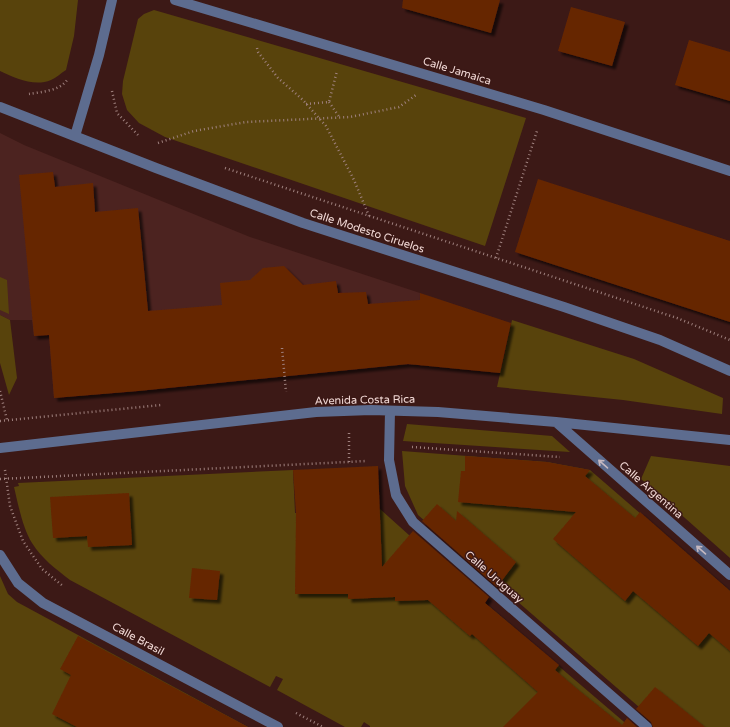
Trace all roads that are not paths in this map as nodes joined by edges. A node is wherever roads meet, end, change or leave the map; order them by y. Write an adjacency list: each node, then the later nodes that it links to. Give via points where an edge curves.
1 (112, 0): 4 (street, via 99,56)
2 (175, 0): 5 (street, Calle Jamaica, via 544,110)
3 (0, 106): 4 (street, Calle Modesto Ciruelos)
4 (75, 136): 6 (street, Calle Modesto Ciruelos, via 303,223 660,340)
5 (730, 171)
6 (730, 371)
7 (390, 411): 8 (street, Avenida Costa Rica, via 438,412); 10 (street, Avenida Costa Rica, via 316,412); 14 (street, Calle Uruguay, via 389,460 396,495 413,522)
8 (556, 422): 9 (street, Avenida Costa Rica); 12 (street, Calle Argentina, one-way to 8)
9 (730, 440)
10 (1, 448)
11 (0, 555): 13 (street, Calle Brasil, via 18,583 43,603)
12 (730, 575)
13 (278, 727)
14 (647, 727)

